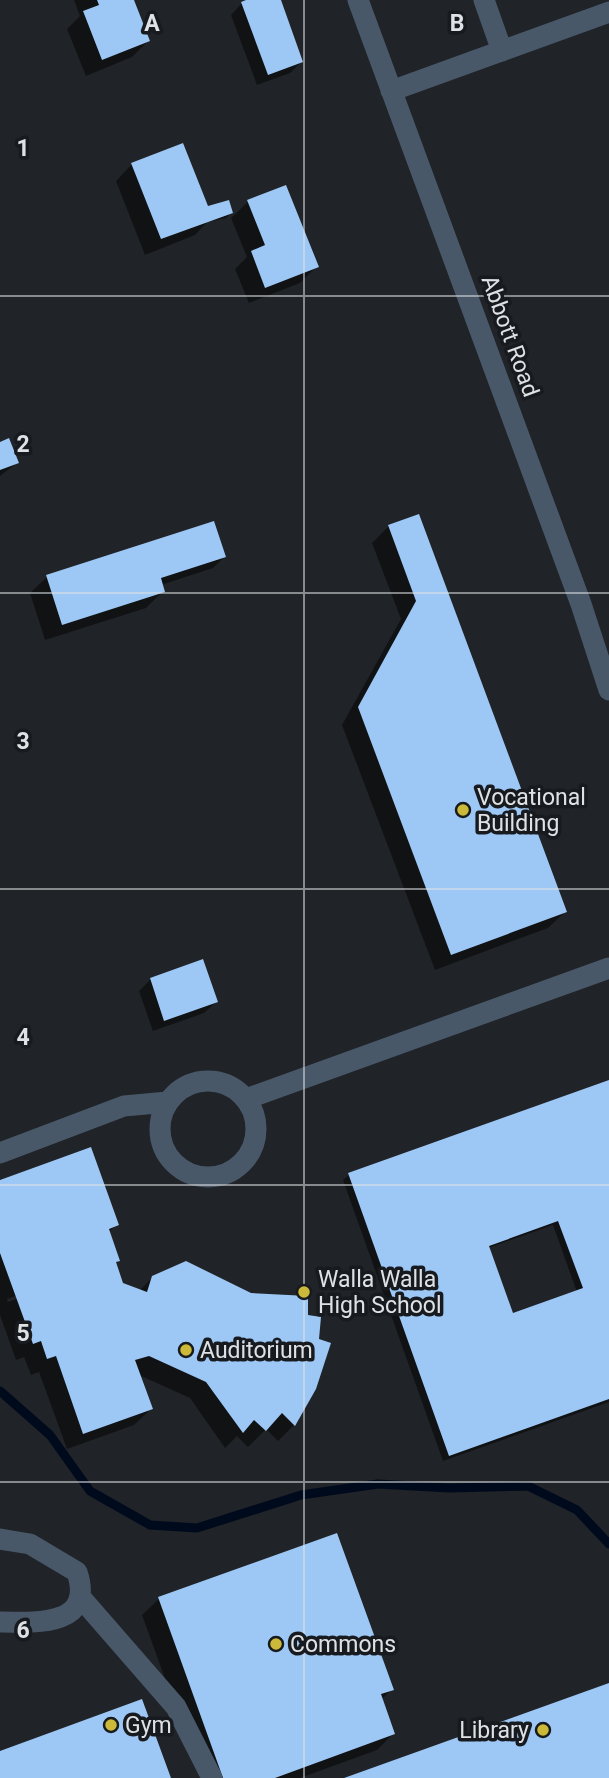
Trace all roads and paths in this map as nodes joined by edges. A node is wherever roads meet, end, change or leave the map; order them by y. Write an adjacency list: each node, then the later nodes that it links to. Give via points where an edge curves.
1 (359, 0): 5 (street, Abbott Road)
2 (484, 0): 4 (street)
3 (609, 12): 4 (street)
4 (502, 51): 5 (street)
5 (391, 92): 6 (street, Abbott Road)
6 (609, 690)
7 (609, 968): 8 (street)
8 (246, 1099): 9 (street, via 235,1089 207,1080 192,1083); 9 (street, via 256,1127 254,1143 237,1167 210,1177 181,1169 163,1145 160,1130)
9 (168, 1101): 10 (street, via 124,1106)
10 (0, 1153)
11 (0, 1539): 12 (street, via 30,1544 77,1572)
12 (82, 1599): 13 (street, via 72,1611 55,1619); 14 (street, via 176,1707)
13 (0, 1622)
14 (212, 1778)

